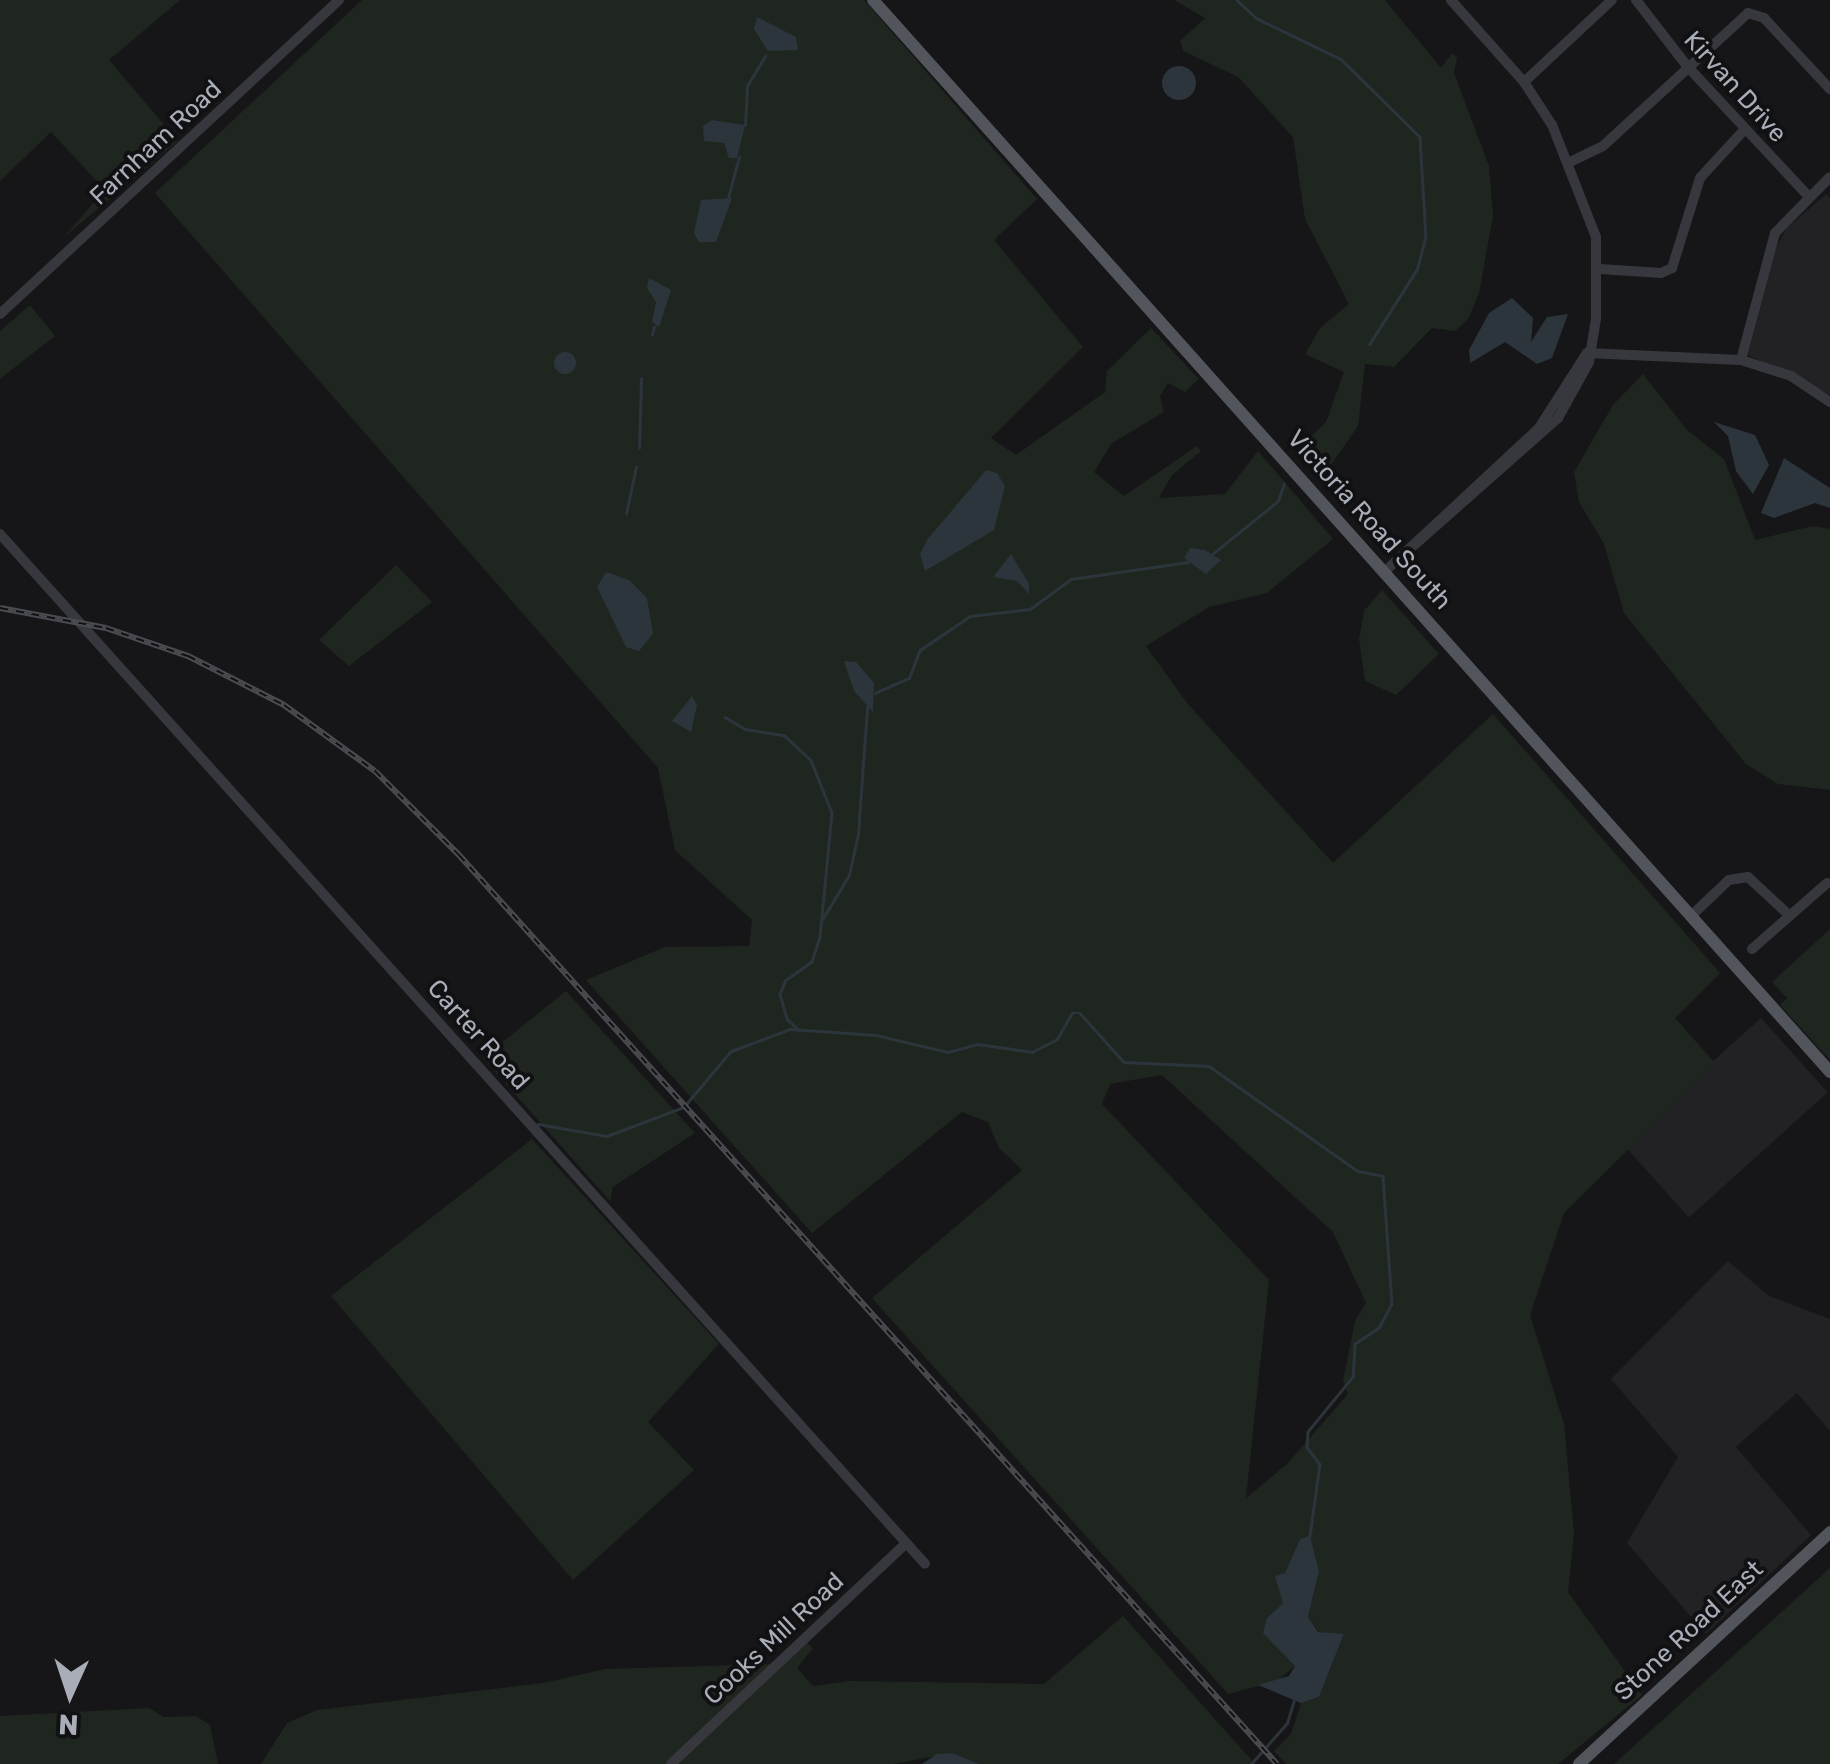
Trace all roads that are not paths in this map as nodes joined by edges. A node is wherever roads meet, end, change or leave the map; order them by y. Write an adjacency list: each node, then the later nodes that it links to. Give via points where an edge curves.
1 (339, 0): 15 (street, Farnham Road)
2 (873, 0): 20 (main road, Victoria Road South)
3 (1451, 0): 6 (street)
4 (1612, 0): 8 (street)
5 (1636, 0): 7 (street, Kirvan Drive)
6 (1465, 4): 8 (street)
7 (1687, 66): 9 (street, via 1739,18 1756,14); 10 (street, Kirvan Drive); 11 (street, via 1602,146)
8 (1524, 82): 11 (street)
9 (1830, 89)
10 (1744, 130): 13 (street, Kirvan Drive); 14 (street, via 1700,178 1672,268)
11 (1568, 163): 14 (street)
12 (1830, 178): 13 (street)
13 (1809, 197): 17 (street, via 1774,233)
14 (1600, 269): 16 (street)
15 (0, 314)
16 (1588, 353): 17 (street); 20 (street, via 1582,378 1558,418)
17 (1741, 360): 18 (street, via 1791,376)
18 (1830, 402)
19 (0, 534): 27 (street, Carter Road)
20 (1390, 566): 22 (main road, Victoria Road South)
21 (1826, 883): 23 (street)
22 (1691, 916): 23 (street, via 1729,880 1748,876); 25 (main road, Victoria Road South)
23 (1790, 916): 24 (street)
24 (1752, 949)
25 (1830, 1072)
26 (1830, 1532): 30 (main road, Stone Road East)
27 (905, 1544): 28 (street, Carter Road); 29 (street, Cooks Mill Road)
28 (925, 1564)
29 (671, 1764)
30 (1579, 1764)

